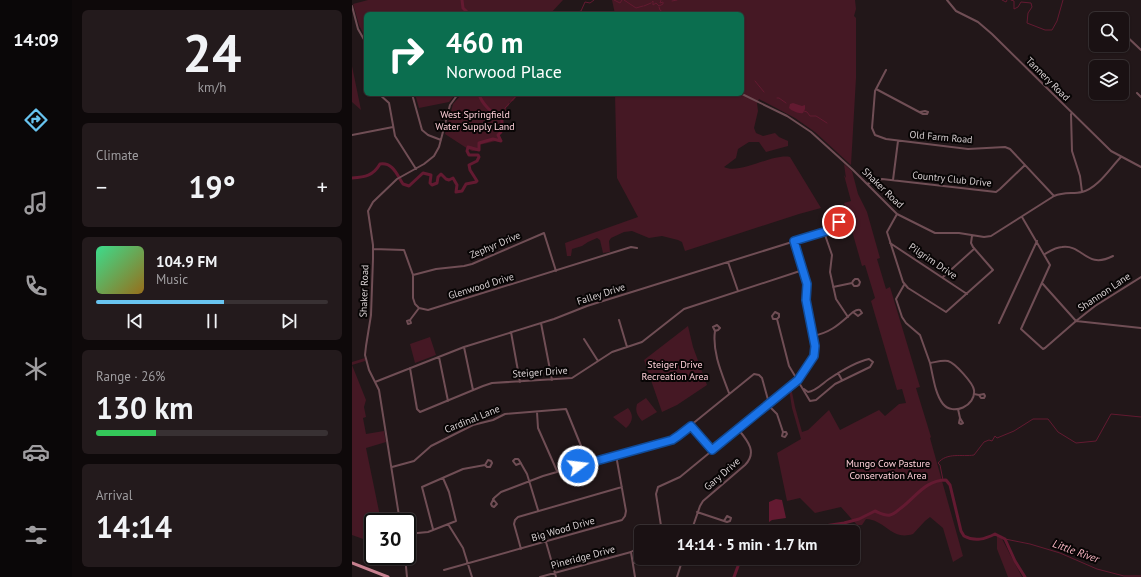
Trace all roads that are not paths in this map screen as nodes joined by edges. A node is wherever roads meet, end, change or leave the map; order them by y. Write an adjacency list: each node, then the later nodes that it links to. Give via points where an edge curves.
1 (947, 0): 15 (street, Tannery Road, via 956,11 978,22)
2 (352, 6): 4 (street)
3 (1129, 39): 5 (street)
4 (364, 40)
5 (1141, 50)
6 (886, 70): 7 (street, Old Farm Road)
7 (876, 89): 14 (street); 19 (street, Old Farm Road, via 873,131 878,137)
8 (1137, 93): 13 (street)
9 (744, 95): 25 (street, Shaker Road, via 798,122)
10 (381, 96): 16 (street, via 389,103)
11 (413, 96): 18 (street, via 422,130)
12 (457, 96): 18 (street, Shaker Road, via 450,105)
13 (1141, 97)
14 (920, 112)
15 (1071, 112): 20 (street, Tannery Road, via 1110,150); 26 (street, via 1072,147)
16 (393, 127): 17 (street); 23 (street, via 397,139)
17 (352, 135)
18 (441, 140): 23 (street, Shaker Road, via 434,156)
19 (898, 141): 21 (street, Old Farm Road, via 968,149 1005,147); 24 (street)
20 (1121, 157): 22 (street, Tannery Road); 26 (street, Shaker Road, via 1093,187)
21 (1025, 165): 24 (street, Country Club Drive, via 996,192); 27 (street, Old Farm Road)
22 (1141, 166)
23 (416, 168): 37 (street, Shaker Road, via 398,178 368,208)
24 (893, 180): 25 (street, Country Club Drive, via 879,179)
25 (867, 184): 28 (street, Shaker Road)
26 (1082, 192): 27 (street, Shaker Road)
27 (1054, 196): 29 (street, Shaker Road)
28 (897, 214): 32 (street, Shaker Road, via 932,232); 35 (street, via 887,231)
29 (1022, 217): 32 (street, Shaker Road, via 991,236); 34 (street)
30 (834, 229): 31 (street, Falley Drive)
31 (824, 232): 33 (street, Falley Drive); 50 (street, via 832,255 830,272)
32 (972, 236): 38 (street)
33 (794, 241): 41 (street, Falley Drive); 42 (street)
34 (1037, 241): 39 (street); 61 (street)
35 (890, 243): 45 (street, Pilgrim Drive); 49 (street)
36 (637, 248): 43 (street, Glenwood Drive, via 631,247)
37 (373, 249): 44 (street, via 404,250); 77 (street, Shaker Road, via 371,318 365,352)
38 (974, 249): 45 (street); 52 (street, via 993,270)
39 (1045, 254): 40 (street, via 1064,246 1096,261); 48 (street, via 1050,265)
40 (1112, 256)
41 (728, 262): 51 (street); 60 (street, Falley Drive)
42 (803, 270): 51 (street, Steiger Drive); 65 (street, via 808,286 806,304)
43 (556, 271): 44 (street, Zephyr Drive, via 544,233 472,264); 53 (street, Glenwood Drive, via 434,309)
44 (413, 275): 53 (street, via 413,298)
45 (943, 277): 52 (street, Pilgrim Drive)
46 (1141, 277): 59 (street, Shannon Lane, via 1094,306)
47 (852, 283): 50 (street)
48 (1042, 283): 59 (street); 59 (street, Shannon Lane, via 1021,329 1043,349)
49 (904, 285): 52 (street, via 946,312); 71 (street, via 897,297 899,312 906,323 920,335)
50 (834, 287): 55 (street, via 838,303)
51 (738, 291): 68 (street, Steiger Drive, via 684,309 642,342)
52 (967, 294)
53 (419, 308): 57 (street)
54 (853, 312): 55 (street)
55 (848, 316): 65 (street, via 829,331)
56 (777, 319): 75 (street, via 787,362)
57 (410, 320)
58 (619, 320): 68 (street)
59 (1076, 321): 62 (street)
60 (541, 323): 64 (street, Falley Drive); 74 (street)
61 (999, 323)
62 (1141, 328)
63 (715, 331): 82 (street, via 716,354)
64 (512, 332): 67 (street, Falley Drive); 78 (street)
65 (813, 336): 75 (street, via 814,356)
66 (584, 338): 70 (street)
67 (464, 347): 69 (street, Falley Drive); 79 (street)
68 (627, 347): 70 (street, Steiger Drive, via 612,352)
69 (439, 357): 72 (street, Falley Drive); 86 (street)
70 (598, 361): 74 (street, Steiger Drive, via 572,378)
71 (930, 363): 83 (street, via 943,360 953,363 972,385); 88 (street, via 942,402 947,408)
72 (410, 368): 77 (street, Falley Drive); 86 (street, Steiger Drive, via 420,412)
73 (838, 373): 76 (street); 76 (street, via 861,361 869,359 873,362 870,367); 81 (street)
74 (552, 380): 78 (street, Steiger Drive)
75 (798, 380): 80 (street); 87 (street)
76 (842, 380): 85 (street, via 816,400 811,402)
77 (375, 382): 99 (street, Shaker Road, via 379,390)
78 (520, 382): 79 (street, Steiger Drive, via 492,383)
79 (472, 390): 86 (street, Steiger Drive)
80 (804, 390): 81 (street); 85 (street)
81 (812, 392): 85 (street)
82 (729, 394): 87 (street, via 751,375 757,374 763,379); 91 (street)
83 (974, 394): 84 (street); 88 (street, via 969,404)
84 (979, 395)
85 (808, 399)
86 (448, 401)
87 (769, 402): 92 (street); 93 (street, via 777,414)
88 (958, 410): 90 (street)
89 (537, 412): 97 (street, Cardinal Lane, via 566,409); 99 (street, Cardinal Lane, via 505,414 476,424 431,446 414,461); 100 (street, via 538,428)
90 (960, 418)
91 (691, 426): 94 (street); 95 (street, via 672,440)
92 (738, 429): 94 (street); 106 (street, Gary Drive, via 750,445 749,460 705,498)
93 (783, 432)
94 (712, 450): 110 (street, via 678,478 658,488 656,494)
95 (616, 455): 97 (street); 103 (street, Big Wood Drive)
96 (521, 463): 102 (street)
97 (588, 463): 100 (street)
98 (485, 465): 101 (street)
99 (392, 467): 107 (street, Shaker Road)
100 (557, 471): 102 (street)
101 (443, 478): 109 (street, via 456,521); 112 (street, via 422,487)
102 (530, 481): 104 (street, via 501,492); 105 (street)
103 (622, 488): 105 (street); 114 (street, Big Wood Drive, via 626,513 622,520)
104 (493, 499)
105 (538, 510): 115 (street, via 520,515 515,520 514,526)
106 (698, 512): 108 (street); 111 (street, Gary Drive)
107 (399, 513)
108 (724, 521)
109 (448, 524): 112 (street); 118 (street, via 464,548)
110 (661, 525)
111 (693, 525)
112 (433, 529): 113 (street)
113 (416, 533)
114 (546, 542): 115 (street, Big Wood Drive); 123 (street)
115 (521, 549): 118 (street, Big Wood Drive)
116 (632, 552): 119 (street); 123 (street, Pineridge Drive)
117 (352, 562): 124 (main road)
118 (468, 563): 122 (street, Big Wood Drive); 126 (street)
119 (633, 563): 129 (street)
120 (406, 565): 125 (street)
121 (681, 565): 130 (street)
122 (444, 570)
123 (555, 573): 127 (street, Pineridge Drive); 128 (street)
124 (388, 577)
125 (407, 577)
126 (472, 577)
127 (540, 577)
128 (556, 577)
129 (635, 577)
130 (677, 577)

